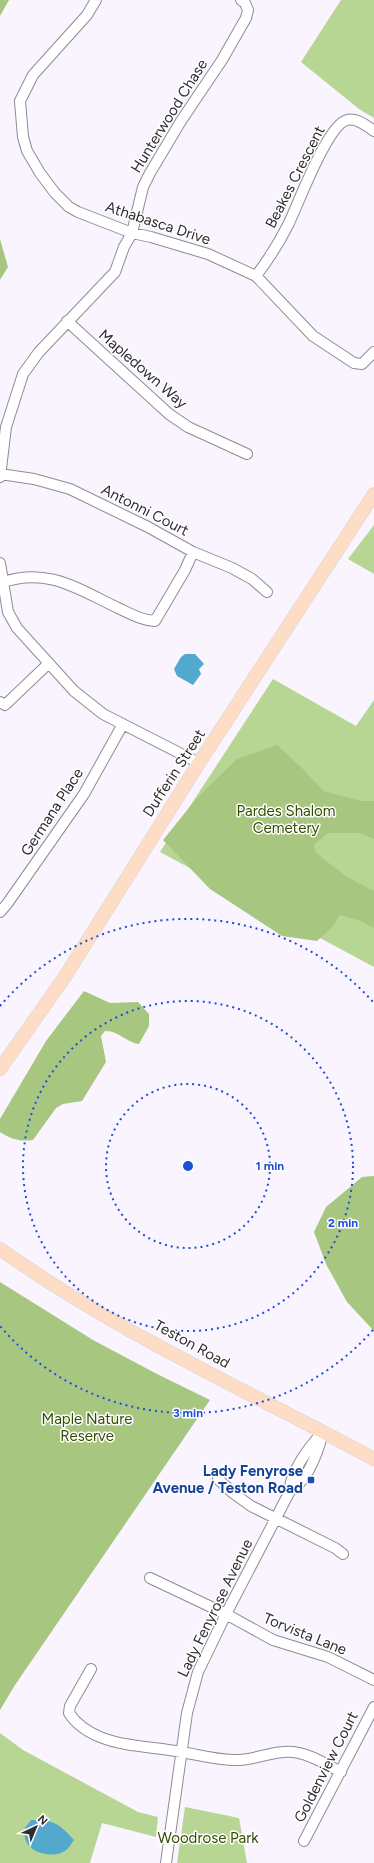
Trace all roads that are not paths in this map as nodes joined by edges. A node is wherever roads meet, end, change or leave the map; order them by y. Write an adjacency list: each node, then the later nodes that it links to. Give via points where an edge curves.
1 (96, 0): 4 (street, Athabasca Drive, via 87,15 33,75 28,84 20,101 23,137 27,151 40,173 69,207)
2 (241, 0): 4 (street, Hunterwood Chase, via 248,10 246,18 150,173 143,187)
3 (374, 131): 5 (street, Beakes Crescent, via 356,120 348,119 340,123 319,156 281,238)
4 (132, 233): 5 (street, Athabasca Drive, via 208,254); 6 (street, Hunterwood Chase, via 115,272)
5 (256, 276): 7 (street, Athabasca Drive, via 322,343 354,363 362,364)
6 (67, 321): 8 (street, Mapledown Way, via 169,414 188,427); 9 (street, Hunterwood Chase, via 23,374 6,427)
7 (374, 352)
8 (247, 454)
9 (0, 476): 11 (street, Antonni Court, via 34,479 70,489)
10 (374, 494): 18 (main road, Dufferin Street)
11 (193, 552): 13 (street, via 155,621 142,620 81,589 53,578 29,576); 14 (street, Antonni Court, via 232,568 252,579)
12 (0, 563): 13 (street)
13 (1, 582): 15 (street, via 8,612 17,628)
14 (267, 592)
15 (48, 664): 16 (street, via 6,705); 17 (street, via 74,691 102,714)
16 (0, 702)
17 (122, 724): 18 (street); 19 (street, Germana Place, via 72,813)
18 (200, 763): 20 (main road, Dufferin Street, via 64,978)
19 (0, 912)
20 (0, 1069)
21 (0, 1249): 22 (main road, Teston Road, via 70,1295)
22 (323, 1432): 23 (main road, Teston Road); 25 (street, Lady Fenyrose Avenue, via 318,1451 298,1486 290,1491)
23 (374, 1460)
24 (218, 1479): 25 (street, via 242,1501)
25 (277, 1518): 26 (street); 28 (street, Lady Fenyrose Avenue)
26 (344, 1554)
27 (150, 1578): 28 (street, Torvista Lane)
28 (226, 1614): 30 (street, Torvista Lane, via 273,1640 328,1657); 32 (street, Lady Fenyrose Avenue, via 192,1690)
29 (91, 1669): 32 (street, via 70,1706 69,1713 74,1721 101,1737)
30 (374, 1680)
31 (374, 1707): 33 (street, Goldenview Court)
32 (181, 1752): 33 (street, via 239,1760 273,1753 299,1752); 35 (street, Lady Fenyrose Avenue)
33 (341, 1772): 34 (street, Goldenview Court)
34 (304, 1841)
35 (166, 1863)

